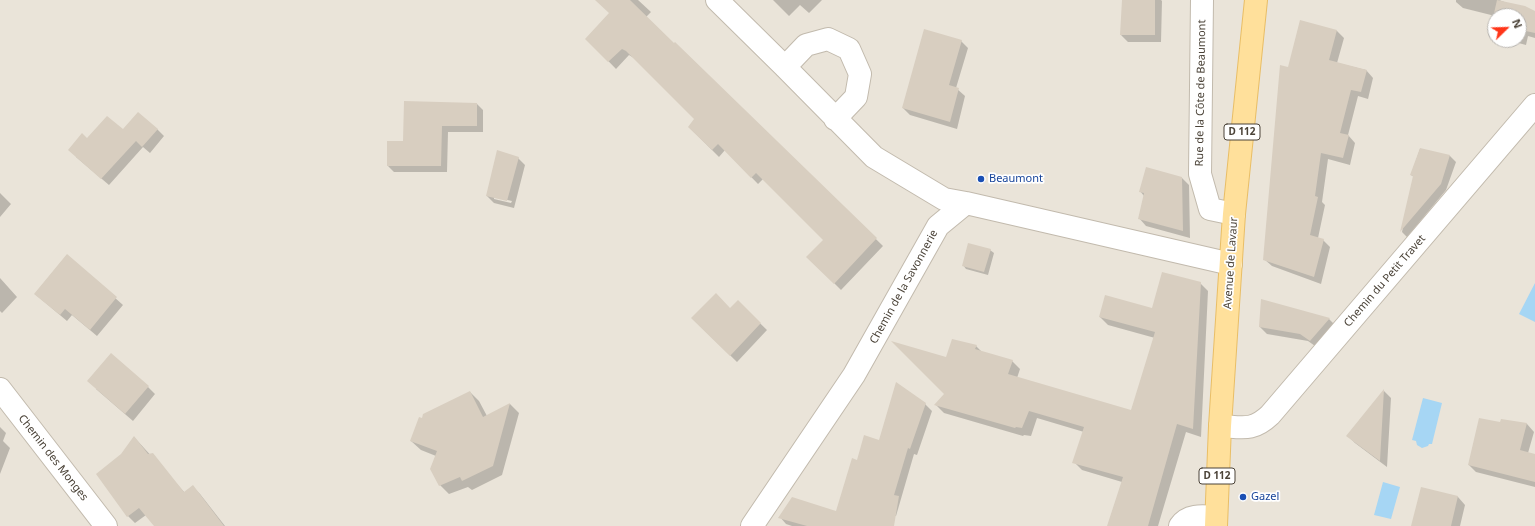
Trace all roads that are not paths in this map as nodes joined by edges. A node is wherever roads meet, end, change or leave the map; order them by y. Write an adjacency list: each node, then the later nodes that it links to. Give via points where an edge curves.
1 (717, 0): 4 (street)
2 (1202, 0): 8 (street, Rue de la Côte de Beaumont, via 1200,174 1210,210)
3 (1256, 0): 8 (main road, Avenue de Lavaur / D 112)
4 (785, 67): 6 (street); 6 (street, via 806,45 828,39 849,50 860,74 856,97)
5 (1535, 105): 11 (street, Chemin du Petit Travet, via 1270,415 1254,426)
6 (835, 119): 7 (street, via 874,157 944,199)
7 (966, 203): 9 (street); 14 (street, Chemin de la Savonnerie, via 938,226 854,375)
8 (1234, 214): 9 (main road, Avenue de Lavaur / D 112)
9 (1231, 264): 11 (main road, Avenue de Lavaur / D 112)
10 (0, 389): 13 (street, Chemin des Monges)
11 (1220, 426): 12 (main road, Avenue de Lavaur / D 112)
12 (1216, 522): 15 (street, via 1196,516)
13 (106, 526)
14 (752, 526)
15 (1180, 526)

